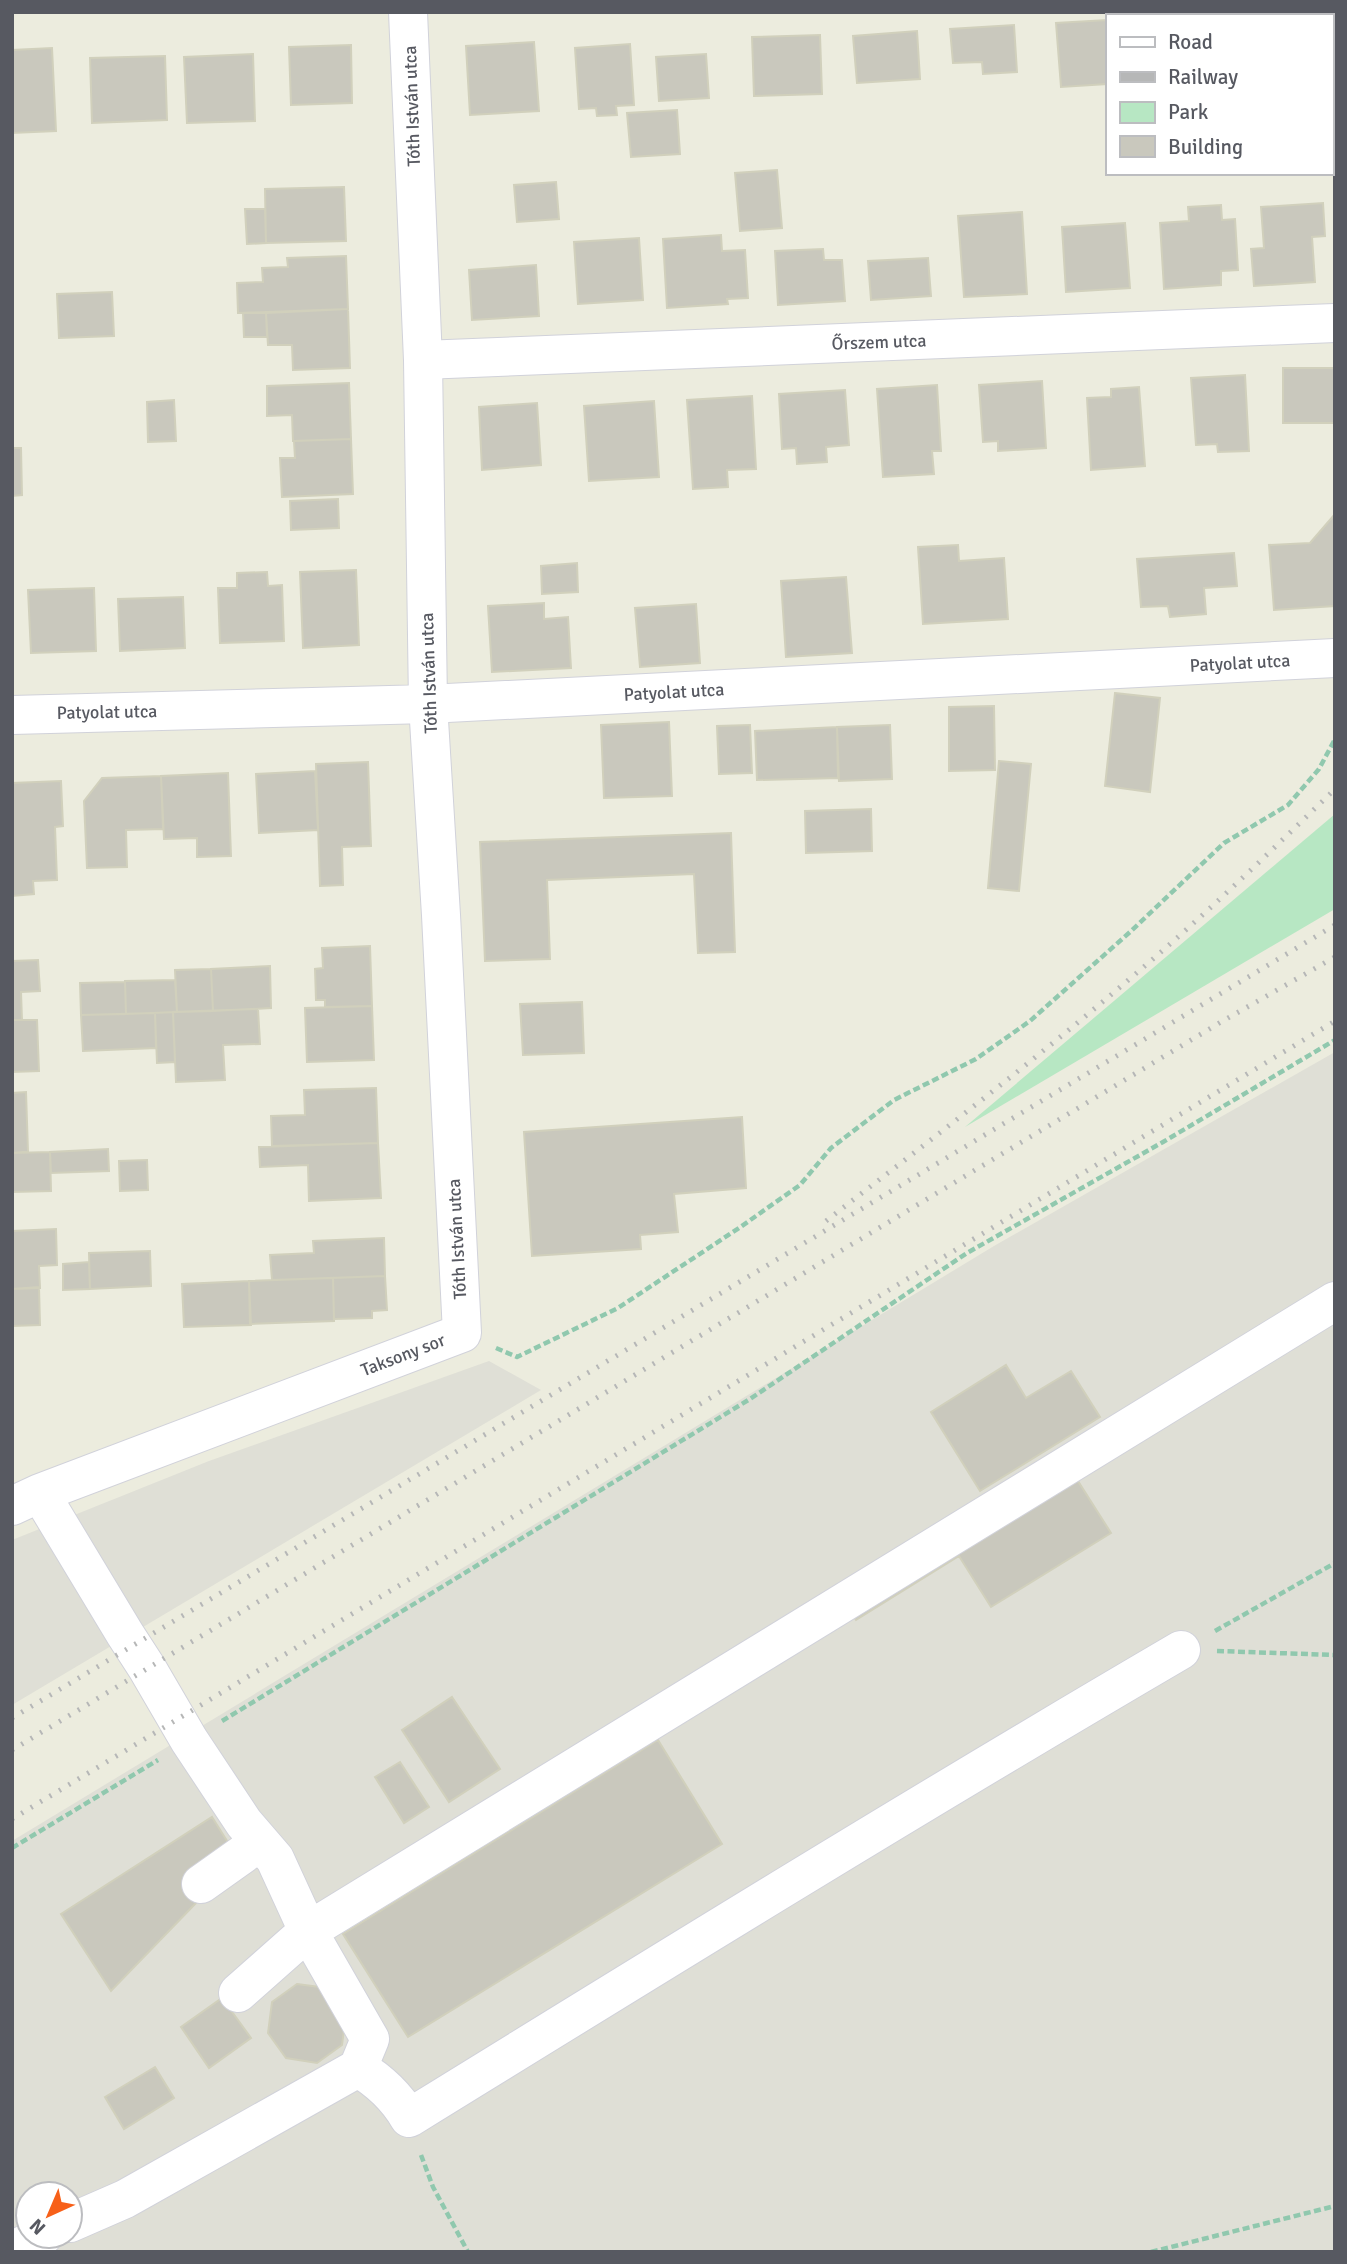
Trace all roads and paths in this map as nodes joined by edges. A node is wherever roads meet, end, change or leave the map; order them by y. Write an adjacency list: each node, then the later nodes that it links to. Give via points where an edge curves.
1 (408, 12): 3 (street, Tóth István utca)
2 (1335, 323): 3 (street, Őrszem utca)
3 (423, 360): 5 (street, Tóth István utca)
4 (1335, 658): 5 (street, Patyolat utca)
5 (429, 704): 6 (street, Patyolat utca); 10 (street, Tóth István utca)
6 (12, 715)
7 (1335, 739): 10 (path, Taksony sor, via 1319,769 1288,805 1224,843 1030,1021 976,1059 894,1100 831,1148 800,1185 739,1228 618,1308 517,1357)
8 (1335, 1040): 15 (path, via 967,1253 750,1399)
9 (1335, 1301): 19 (street)
10 (462, 1333): 11 (street, Taksony sor)
11 (26, 1499): 15 (street, via 148,1668)
12 (1335, 1563): 13 (path)
13 (1181, 1650): 14 (path); 22 (street, via 809,1871)
14 (1335, 1656)
15 (189, 1740): 16 (street); 17 (path)
16 (260, 1842): 18 (street); 19 (street, via 275,1859)
17 (12, 1847)
18 (201, 1884)
19 (307, 1931): 20 (street); 21 (street, via 369,2039)
20 (238, 1993)
21 (358, 2068): 22 (street, via 399,2101); 24 (street)
22 (409, 2118): 25 (path, via 433,2187)
23 (1335, 2206): 26 (path)
24 (84, 2218)
25 (468, 2252)
26 (1151, 2252)

